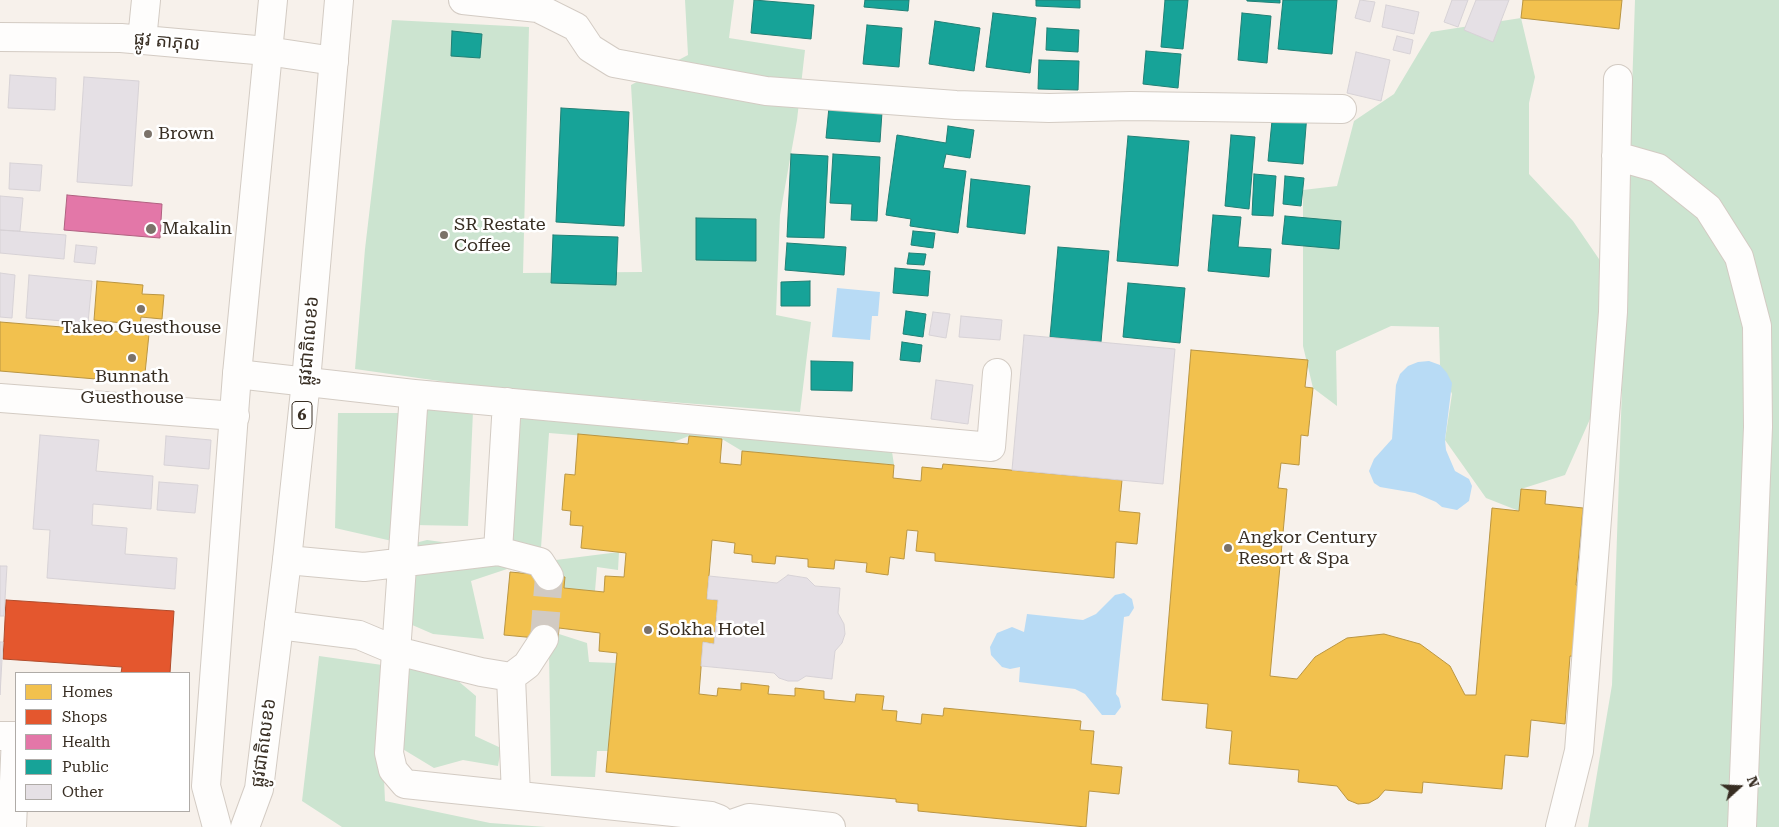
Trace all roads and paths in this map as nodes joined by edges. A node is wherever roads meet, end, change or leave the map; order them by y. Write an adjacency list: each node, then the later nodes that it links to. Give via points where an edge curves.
1 (146, 0): 6 (main road)
2 (273, 0): 7 (main road)
3 (339, 0): 8 (main road, ផ្លូវជាតិលេខ៦ / 6)
4 (464, 0): 10 (main road, via 538,8 576,27 590,48 614,63 766,91 956,105 1049,108)
5 (0, 37): 6 (main road, ផ្លូវ តាភុល)
6 (142, 40): 7 (main road, ផ្លូវ តាភុល)
7 (267, 52): 8 (main road, ផ្លូវ តាភុល); 13 (main road)
8 (334, 61): 14 (main road, ផ្លូវជាតិលេខ៦ / 6)
9 (1618, 79): 11 (main road)
10 (1342, 109)
11 (1616, 156): 36 (main road, via 1613,312 1579,751); 37 (main road, via 1658,168 1708,208 1739,257 1757,326 1758,427)
12 (997, 373): 17 (main road, via 991,447)
13 (237, 374): 14 (main road); 18 (main road)
14 (306, 381): 15 (main road); 20 (main road, ផ្លូវជាតិលេខ៦ / 6)
15 (414, 394): 17 (main road); 21 (main road)
16 (0, 398): 18 (main road)
17 (507, 402): 19 (main road)
18 (235, 416): 33 (main road, via 206,786)
19 (498, 552): 21 (main road); 22 (main road, via 540,562)
20 (287, 560): 21 (main road, via 364,567); 23 (main road, ផ្លូវជាតិលេខ៦ / 6)
21 (402, 563): 25 (main road)
22 (550, 576)
23 (279, 626): 25 (main road, via 359,635); 34 (main road, ផ្លូវជាតិលេខ៦ / 6, via 259,789)
24 (544, 639): 26 (main road, via 527,666)
25 (397, 651): 26 (main road); 30 (main road, via 389,753 393,770 405,784)
26 (511, 677): 30 (main road)
27 (0, 736): 28 (main road)
28 (15, 736)
29 (15, 759): 32 (main road)
30 (516, 795): 31 (main road, via 711,816)
31 (726, 826): 35 (main road, via 749,818)
32 (12, 827)
33 (217, 827)
34 (245, 827)
35 (831, 827)
36 (1560, 827)
37 (1742, 827)

